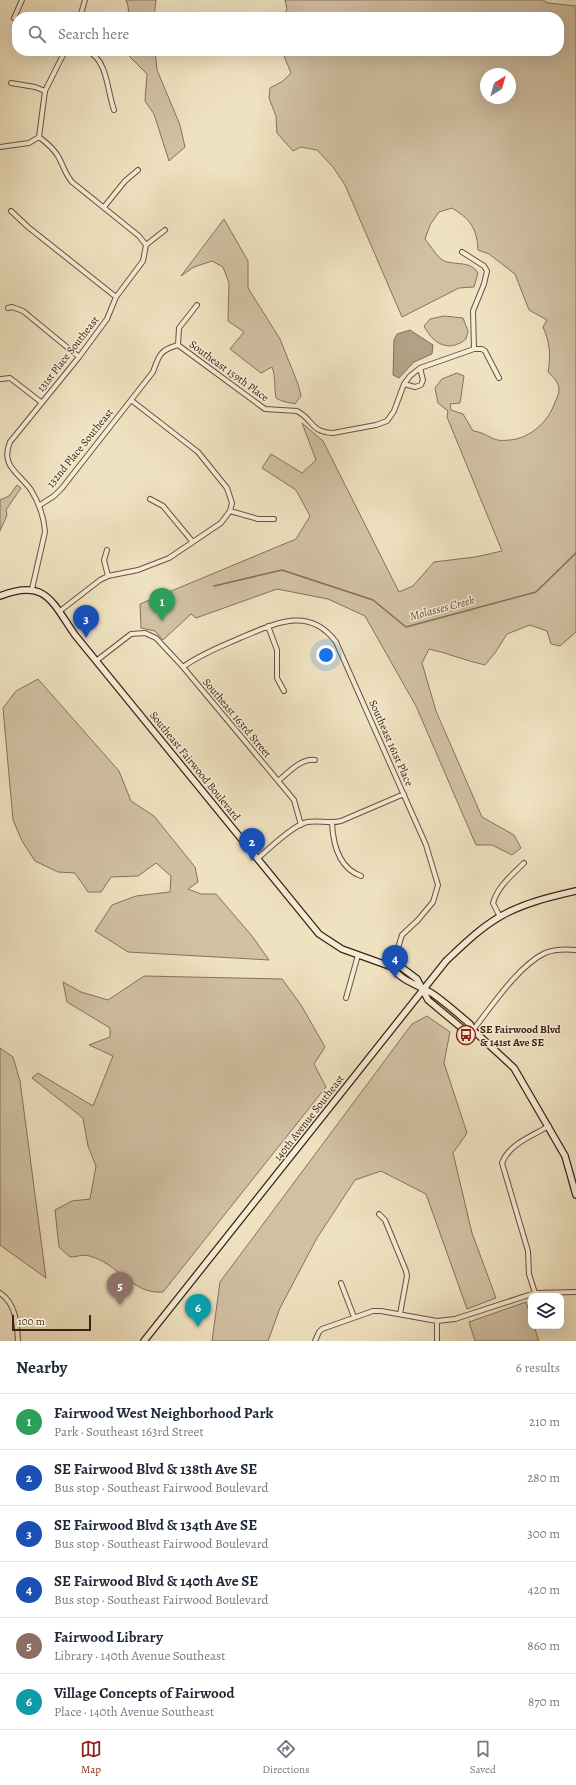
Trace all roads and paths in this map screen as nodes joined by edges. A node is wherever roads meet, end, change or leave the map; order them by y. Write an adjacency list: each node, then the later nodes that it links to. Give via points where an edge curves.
1 (22, 0): 3 (street)
2 (85, 0): 4 (street)
3 (17, 12)
4 (81, 12)
5 (63, 56): 8 (street)
6 (95, 56): 9 (street, via 102,66)
7 (11, 83): 8 (street, via 35,87)
8 (45, 92): 10 (street)
9 (114, 110)
10 (39, 137): 11 (street, via 29,143); 13 (street, via 52,147 66,176)
11 (0, 147)
12 (138, 170): 13 (street, via 125,181)
13 (104, 207): 16 (street)
14 (10, 211): 18 (street)
15 (165, 230): 16 (street)
16 (146, 245): 18 (street, 131st Place Southeast, via 143,260)
17 (462, 252): 22 (street, via 484,266 487,271 473,311)
18 (116, 297): 23 (street, 131st Place Southeast, via 107,319)
19 (197, 305): 21 (street, via 179,328)
20 (8, 308): 23 (street, via 23,311)
21 (178, 345): 27 (street, Southeast 159th Place, via 265,409 297,411 315,429 326,433 333,434 387,421 394,411); 28 (street, 132nd Place Southeast, via 163,350 153,372)
22 (474, 349): 24 (street, Southeast 159th Place); 25 (street, via 485,351)
23 (79, 357): 29 (street, 131st Place Southeast)
24 (420, 368): 27 (street, Southeast 159th Place); 27 (street, via 423,380 421,385 415,387)
25 (499, 378)
26 (1, 379): 29 (street, via 10,378)
27 (404, 384)
28 (131, 400): 31 (street, 132nd Place Southeast, via 62,488); 32 (street, via 198,452 227,488 232,503)
29 (41, 402): 31 (street, 131st Place Southeast, via 10,442 7,450 10,467 30,489)
30 (150, 499): 34 (street, via 164,506)
31 (40, 505): 37 (street, via 45,532)
32 (230, 511): 33 (street, via 258,519); 34 (street, via 221,523)
33 (274, 519)
34 (192, 542): 36 (street, via 169,558 138,570)
35 (107, 550): 36 (street, via 104,560)
36 (108, 576): 39 (street)
37 (32, 589): 38 (street, via 16,590); 39 (street, Southeast Fairwood Boulevard, via 50,599)
38 (0, 596)
39 (60, 611): 41 (street, Southeast Fairwood Boulevard)
40 (268, 626): 42 (street, via 200,655); 43 (street, via 277,650 277,678); 46 (street, Southeast 161st Place, via 286,621 310,622 327,631 336,642)
41 (96, 661): 42 (street, Southeast 163rd Street, via 132,634 145,633 156,638); 49 (street, Southeast Fairwood Boulevard)
42 (183, 667): 45 (street, Southeast 163rd Street)
43 (284, 690)
44 (314, 760): 45 (street, via 302,762)
45 (278, 781): 48 (street, Southeast 163rd Street, via 294,800)
46 (404, 794): 47 (street); 56 (street, Southeast 161st Place, via 426,845 438,885 433,902 402,935)
47 (332, 823): 48 (street, via 313,822); 51 (street, via 333,839 338,854 348,869)
48 (301, 825): 49 (street)
49 (258, 858): 55 (street, Southeast Fairwood Boulevard, via 319,934 334,945)
50 (524, 863): 53 (street, via 495,896 493,903)
51 (360, 876)
52 (576, 891): 53 (street, 140th Avenue Southeast, via 540,899)
53 (500, 917): 57 (street, 140th Avenue Southeast, via 451,956)
54 (576, 950): 59 (street, via 546,953 523,969)
55 (358, 955): 56 (street, Southeast Fairwood Boulevard); 58 (street)
56 (392, 967): 57 (street, Southeast Fairwood Boulevard, via 401,967 417,979)
57 (422, 990): 59 (street, Southeast Fairwood Boulevard, via 428,1000 464,1030); 71 (street, 140th Avenue Southeast)
58 (346, 998)
59 (473, 1030): 60 (street, Southeast Fairwood Boulevard, via 514,1068)
60 (549, 1126): 61 (street, Southeast Fairwood Boulevard, via 565,1156); 64 (street, via 511,1149 502,1163 528,1251 529,1274)
61 (576, 1195)
62 (379, 1214): 67 (street, via 385,1220 406,1271)
63 (341, 1284): 68 (street)
64 (535, 1292): 65 (street); 69 (street, via 455,1319)
65 (576, 1292)
66 (0, 1293): 70 (street, via 10,1304 16,1319)
67 (400, 1314): 68 (street, via 373,1311); 69 (street)
68 (354, 1317): 72 (street, via 322,1329)
69 (437, 1321): 73 (street)
70 (18, 1341)
71 (144, 1341)
72 (314, 1341)
73 (437, 1341)

